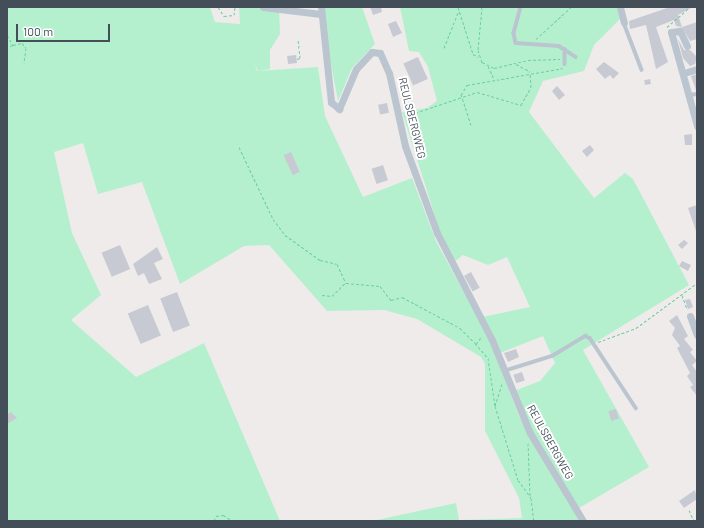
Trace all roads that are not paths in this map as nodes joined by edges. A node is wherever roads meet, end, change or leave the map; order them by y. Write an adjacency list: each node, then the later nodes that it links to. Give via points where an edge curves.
1 (263, 7): 4 (street, REULSBERGWEG)
2 (521, 7): 7 (lane, via 514,36 519,44 553,45)
3 (620, 7): 5 (street)
4 (321, 10): 18 (street, REULSBERGWEG, via 326,71 334,106 339,109 363,60 377,51 388,68 406,146 437,233)
5 (624, 23): 11 (lane)
6 (686, 46): 12 (street, via 680,31 671,32 670,36)
7 (565, 49): 8 (lane); 9 (lane)
8 (576, 57)
9 (565, 64)
10 (697, 69): 12 (street)
11 (642, 70)
12 (684, 73): 14 (street)
13 (697, 94): 14 (lane)
14 (689, 96): 15 (street)
15 (697, 126)
16 (690, 316): 17 (street)
17 (697, 335)
18 (505, 374): 19 (lane, via 552,356 585,336); 20 (street, REULSBERGWEG, via 530,433)
19 (636, 408)
20 (583, 521)

